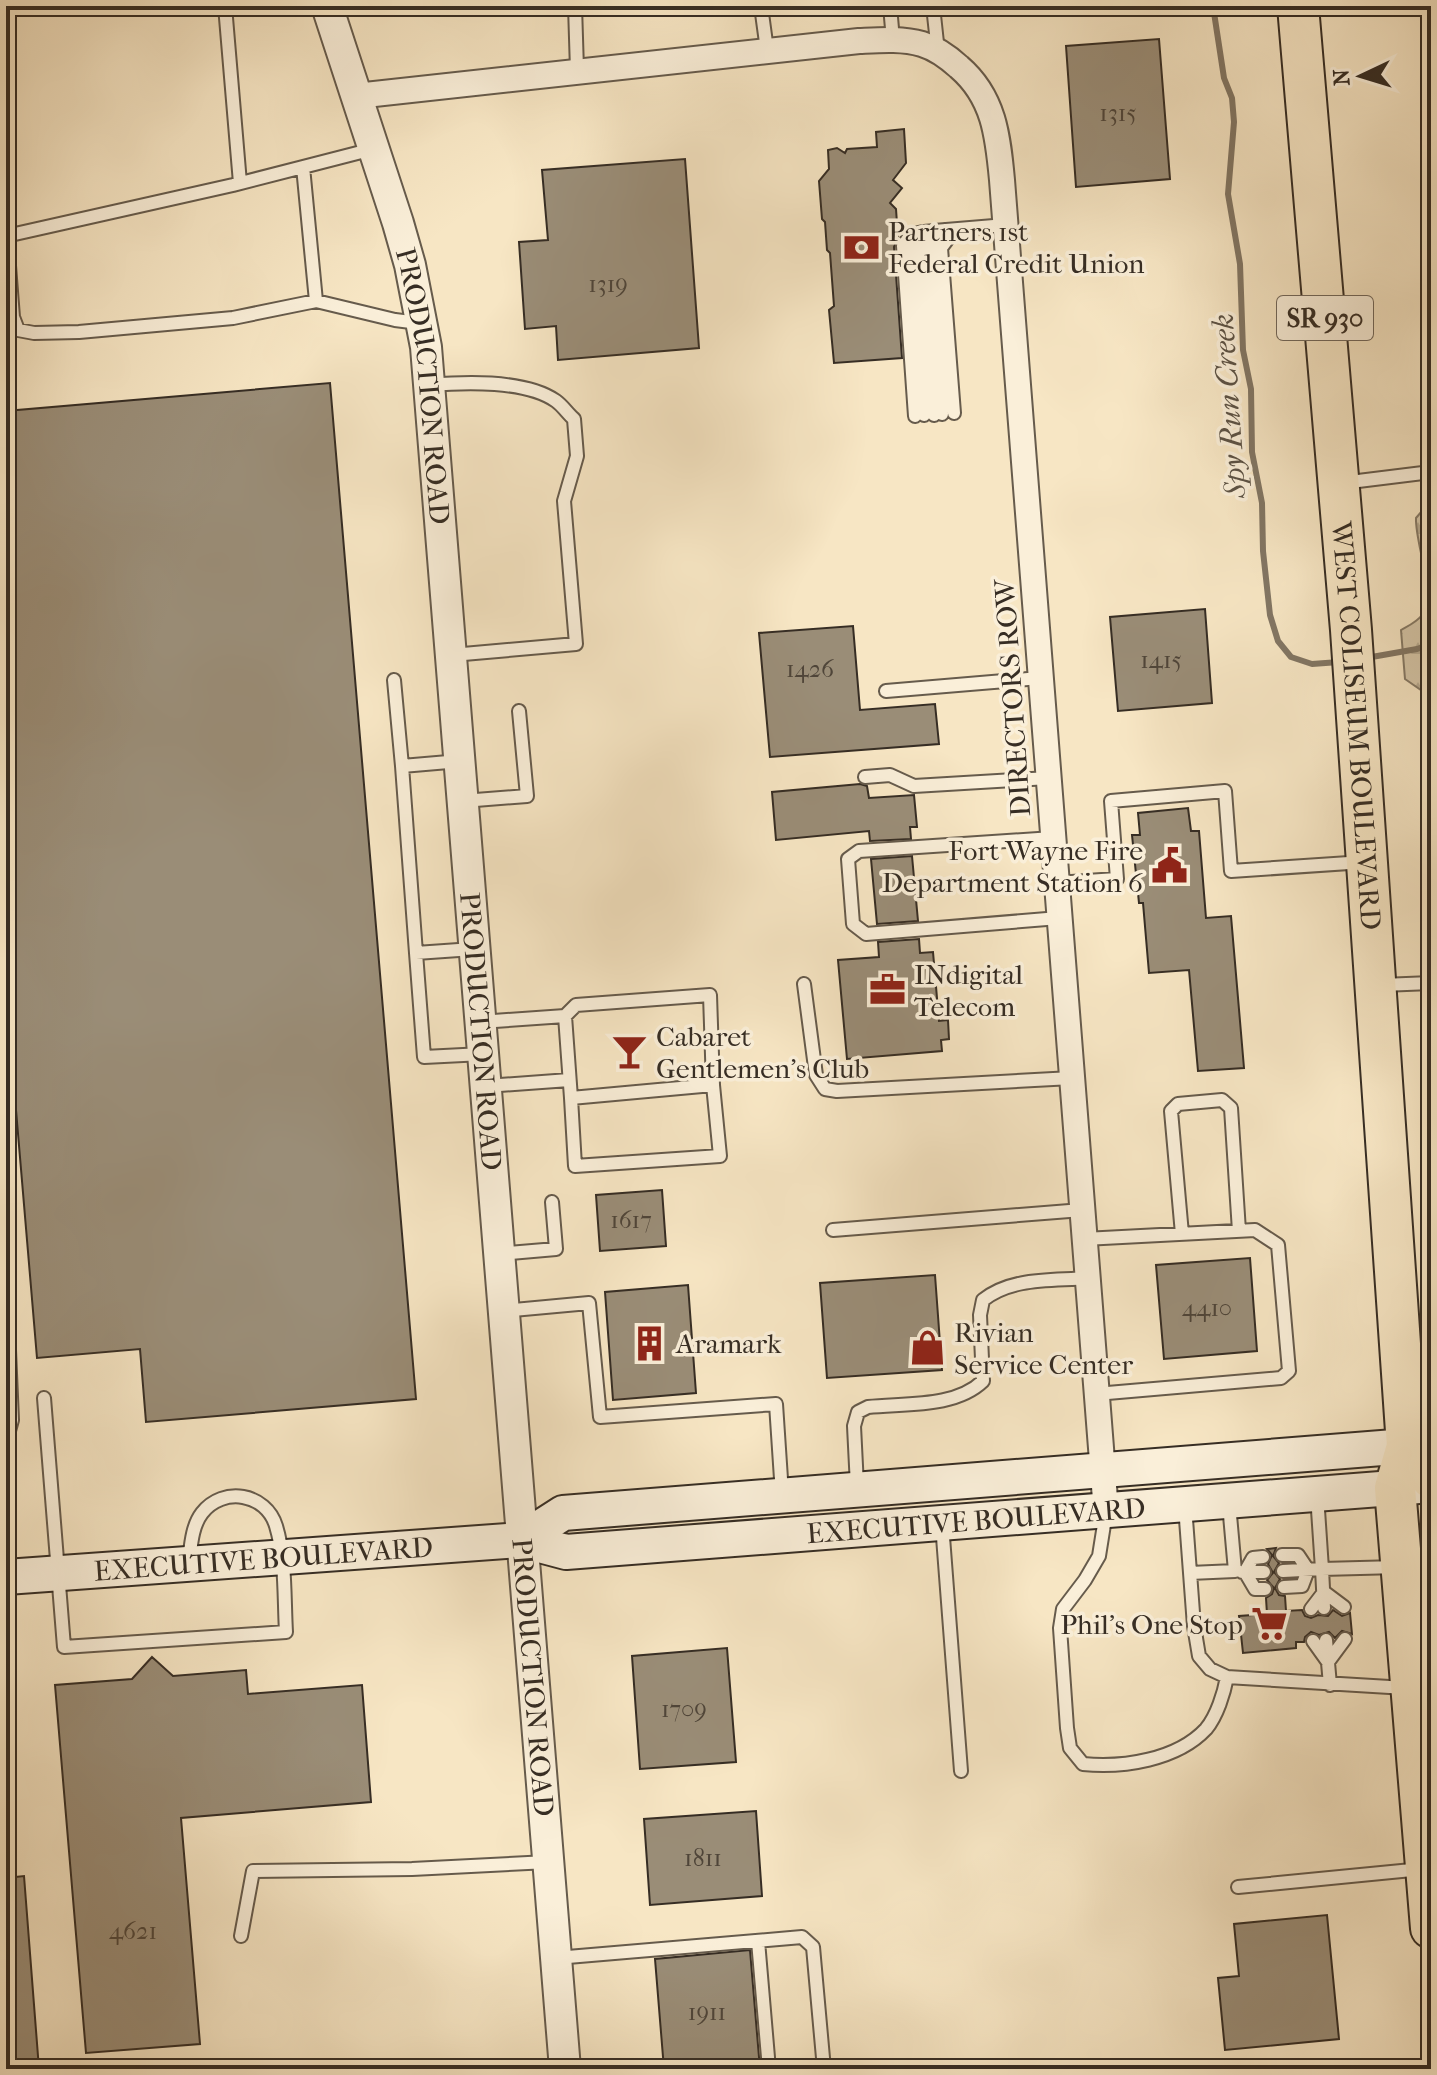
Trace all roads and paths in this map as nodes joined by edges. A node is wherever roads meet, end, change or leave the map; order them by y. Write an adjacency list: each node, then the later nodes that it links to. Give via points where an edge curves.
1 (225, 6): 15 (lane)
2 (327, 6): 12 (street, PRODUCTION ROAD)
3 (575, 6): 11 (lane)
4 (761, 6): 9 (lane)
5 (890, 6): 8 (lane)
6 (933, 6): 10 (lane)
7 (1298, 6): 25 (highway, WEST COLISEUM BOULEVARD / SR 930)
8 (893, 40): 9 (street); 10 (street)
9 (767, 50): 11 (street)
10 (938, 52): 16 (street, DIRECTORS ROW, via 972,77 990,106)
11 (577, 70): 12 (street)
12 (356, 96): 13 (street, PRODUCTION ROAD)
13 (373, 149): 14 (lane); 21 (street, PRODUCTION ROAD, via 410,265)
14 (303, 167): 15 (lane); 20 (lane)
15 (240, 183): 19 (lane)
16 (1006, 225): 18 (lane); 27 (street, DIRECTORS ROW)
17 (6, 227): 19 (lane)
18 (941, 230): 23 (lane); 23 (lane, via 925,239 922,248); 23 (lane, via 908,236 903,246)
19 (6, 236): 20 (lane, via 18,330 79,332 219,319)
20 (316, 301): 21 (lane)
21 (421, 323): 22 (street, PRODUCTION ROAD)
22 (430, 385): 26 (street, PRODUCTION ROAD); 26 (lane, via 475,383 531,390 556,401 574,419 577,456 564,501 576,644)
23 (934, 414)
24 (1431, 472): 25 (lane)
25 (1339, 483): 37 (highway, WEST COLISEUM BOULEVARD / SR 930)
26 (452, 655): 31 (street, PRODUCTION ROAD)
27 (1040, 678): 29 (lane); 34 (street, DIRECTORS ROW)
28 (394, 680): 32 (lane)
29 (886, 691)
30 (519, 711): 35 (lane, via 527,796)
31 (460, 761): 32 (lane); 35 (street, PRODUCTION ROAD)
32 (402, 766): 41 (lane)
33 (865, 777): 34 (lane, via 890,775 914,786)
34 (1048, 778): 36 (street, DIRECTORS ROW)
35 (463, 801): 40 (street, PRODUCTION ROAD)
36 (1053, 838): 38 (street, DIRECTORS ROW); 39 (lane, via 859,851 848,859 853,924 866,934)
37 (1367, 862): 38 (lane, via 1231,871 1225,791 1111,801 1117,879); 44 (highway, WEST COLISEUM BOULEVARD / SR 930)
38 (1056, 883): 39 (street, DIRECTORS ROW)
39 (1059, 918): 48 (street, DIRECTORS ROW)
40 (475, 949): 41 (lane); 46 (street, PRODUCTION ROAD)
41 (416, 953): 47 (lane, via 424,1057)
42 (1431, 983): 44 (lane)
43 (804, 984): 48 (lane, via 816,1075 825,1089)
44 (1375, 985): 67 (highway, WEST COLISEUM BOULEVARD / SR 930)
45 (565, 1016): 46 (lane); 49 (lane); 50 (lane, via 576,1005 710,995)
46 (480, 1022): 47 (street, PRODUCTION ROAD)
47 (483, 1054): 51 (street, PRODUCTION ROAD)
48 (1072, 1078): 54 (street, DIRECTORS ROW)
49 (569, 1080): 51 (lane); 52 (lane)
50 (713, 1085): 52 (lane); 52 (lane, via 720,1156 575,1166)
51 (486, 1086): 59 (street, PRODUCTION ROAD)
52 (571, 1098)
53 (552, 1202): 59 (lane, via 556,1249)
54 (1082, 1210): 55 (lane); 58 (street, DIRECTORS ROW)
55 (833, 1230)
56 (1239, 1231): 57 (lane); 57 (lane, via 1231,1108 1222,1100 1178,1104 1171,1111); 63 (lane, via 1255,1230 1278,1245 1289,1371 1281,1378)
57 (1182, 1234): 58 (lane)
58 (1084, 1239): 60 (street, DIRECTORS ROW)
59 (498, 1254): 62 (street, PRODUCTION ROAD)
60 (1087, 1278): 63 (street, DIRECTORS ROW); 68 (lane, via 1013,1284 983,1300 983,1381 971,1393 858,1412)
61 (6, 1280): 65 (lane, via 12,1420)
62 (503, 1311): 69 (lane, via 589,1303 600,1417 776,1404); 75 (street, PRODUCTION ROAD)
63 (1096, 1394): 66 (street, DIRECTORS ROW)
64 (44, 1398): 86 (lane)
65 (6, 1442)
66 (1102, 1468): 67 (main road, EXECUTIVE BOULEVARD); 68 (main road, EXECUTIVE BOULEVARD); 73 (street, DIRECTORS ROW)
67 (1417, 1468): 70 (main road, EXECUTIVE BOULEVARD); 80 (highway, WEST COLISEUM BOULEVARD / SR 930)
68 (858, 1488): 69 (main road, EXECUTIVE BOULEVARD)
69 (782, 1494): 75 (main road, EXECUTIVE BOULEVARD, via 563,1513)
70 (1317, 1494): 71 (main road, EXECUTIVE BOULEVARD); 81 (lane)
71 (1229, 1502): 72 (main road, EXECUTIVE BOULEVARD); 84 (lane)
72 (1185, 1505): 73 (main road, EXECUTIVE BOULEVARD); 87 (lane)
73 (1106, 1512): 74 (main road, EXECUTIVE BOULEVARD); 98 (lane, via 1099,1556 1063,1609 1060,1628 1070,1748 1083,1764 1104,1766 1148,1760 1181,1748 1207,1728)
74 (942, 1524): 75 (main road, EXECUTIVE BOULEVARD, via 566,1552); 101 (lane)
75 (521, 1540): 77 (main road, EXECUTIVE BOULEVARD); 102 (street, PRODUCTION ROAD)
76 (1282, 1555): 82 (lane, via 1298,1555)
77 (281, 1557): 79 (main road, EXECUTIVE BOULEVARD); 79 (lane, via 276,1524 263,1504 232,1496 214,1501 201,1514); 86 (lane, via 286,1632 64,1647)
78 (1263, 1557): 84 (lane, via 1253,1558)
79 (189, 1564): 86 (main road, EXECUTIVE BOULEVARD)
80 (1401, 1567): 81 (lane); 100 (highway, WEST COLISEUM BOULEVARD / SR 930)
81 (1322, 1569): 82 (lane); 91 (lane)
82 (1308, 1570): 83 (lane); 89 (lane, via 1302,1586)
83 (1283, 1571)
84 (1240, 1572): 85 (lane); 87 (lane); 90 (lane, via 1255,1589)
85 (1264, 1572)
86 (56, 1573): 88 (main road, EXECUTIVE BOULEVARD)
87 (1190, 1573): 98 (lane, via 1199,1656)
88 (6, 1577)
89 (1284, 1587)
90 (1265, 1589)
91 (1324, 1592): 92 (lane); 93 (lane)
92 (1344, 1607)
93 (1318, 1609)
94 (1345, 1639): 97 (lane)
95 (1326, 1640): 97 (lane)
96 (1313, 1641): 97 (lane)
97 (1328, 1662): 99 (lane)
98 (1227, 1677): 99 (lane)
99 (1330, 1685): 100 (lane)
100 (1413, 1689): 103 (highway, WEST COLISEUM BOULEVARD / SR 930)
101 (961, 1771)
102 (548, 1862): 106 (lane, via 253,1871); 108 (street, PRODUCTION ROAD)
103 (1427, 1869): 104 (lane); 105 (highway, WEST COLISEUM BOULEVARD / SR 930)
104 (1238, 1887)
105 (1431, 1928)
106 (241, 1936)
107 (758, 1941): 108 (lane); 110 (lane); 111 (lane, via 802,1937 813,1947)
108 (556, 1958): 109 (street, PRODUCTION ROAD)
109 (565, 2069)
110 (769, 2069)
111 (824, 2069)

